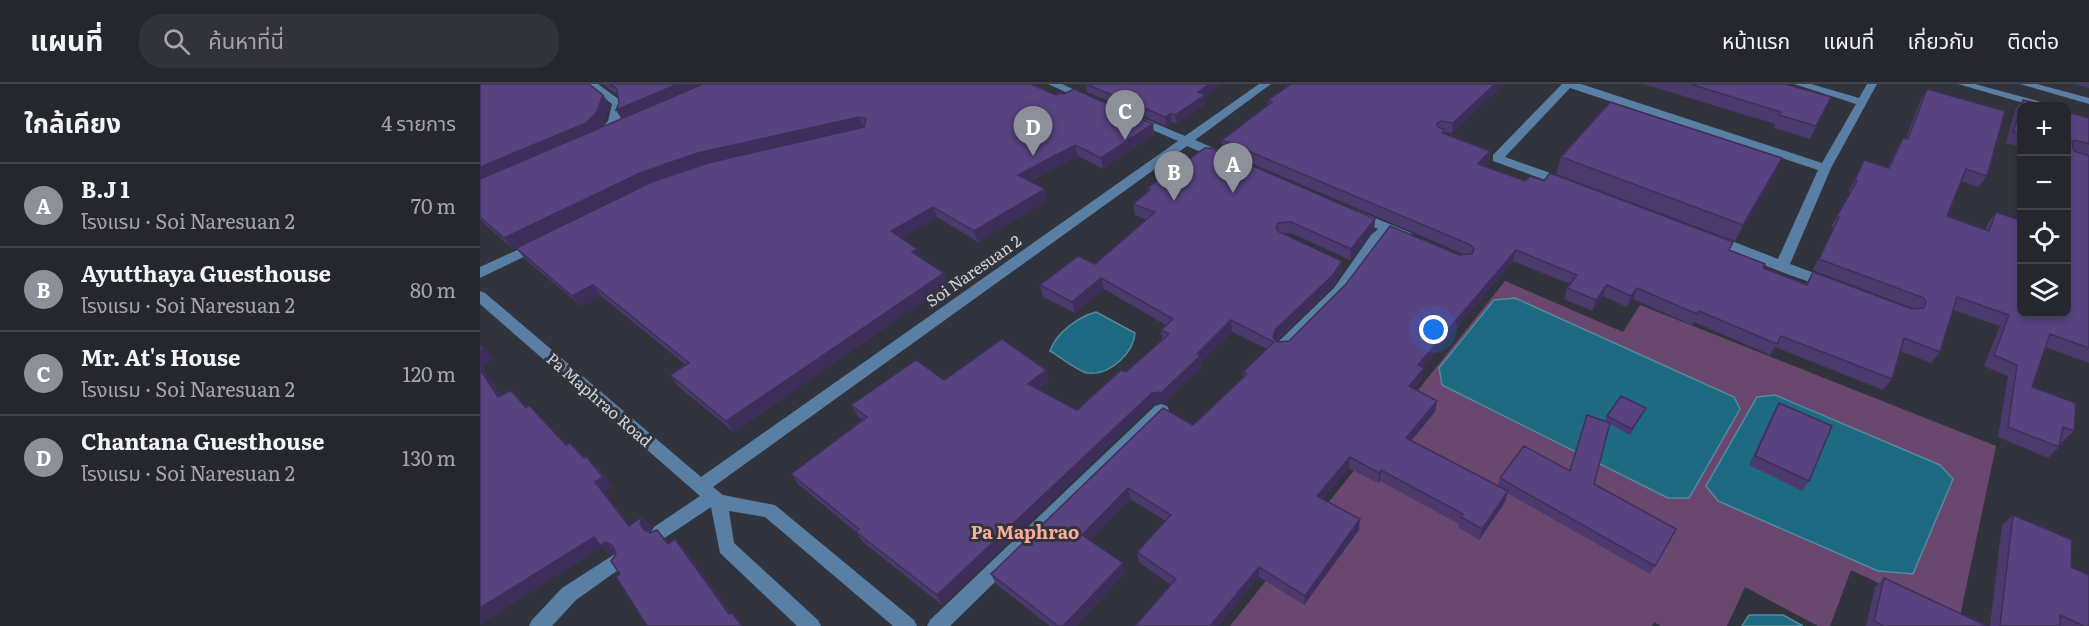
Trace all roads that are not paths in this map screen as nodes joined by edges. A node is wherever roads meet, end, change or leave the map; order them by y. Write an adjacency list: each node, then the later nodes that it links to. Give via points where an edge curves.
1 (591, 84): 14 (street, via 618,103 619,114 608,129 592,140)
2 (1053, 84): 10 (street)
3 (1266, 84): 15 (street, Soi Naresuan 2)
4 (1569, 84): 17 (street); 18 (street, via 1492,155)
5 (1799, 84): 11 (street)
6 (1872, 84): 11 (street)
7 (1963, 84): 12 (street)
8 (2025, 84): 9 (street)
9 (2089, 101)
10 (1095, 102)
11 (1862, 102): 17 (street)
12 (2030, 102)
13 (1126, 115): 15 (street)
14 (631, 123)
15 (1187, 141): 16 (street); 30 (street, Soi Naresuan 2)
16 (1229, 159)
17 (1825, 168): 24 (street)
18 (1575, 187)
19 (1345, 209): 20 (street)
20 (1387, 228): 23 (street); 28 (street, via 1349,268 1339,291)
21 (1707, 236): 24 (street)
22 (552, 238): 25 (street)
23 (1419, 242)
24 (1782, 266): 26 (street)
25 (480, 273)
26 (1846, 290)
27 (480, 296): 30 (street, Pa Maphrao Road)
28 (1282, 347)
29 (1161, 410): 36 (street)
30 (711, 495): 31 (street, Soi Naresuan 2); 34 (street, via 726,547); 35 (street, via 769,510)
31 (660, 532)
32 (615, 562): 33 (street, via 569,594)
33 (539, 626)
34 (811, 626)
35 (908, 626)
36 (937, 626)

